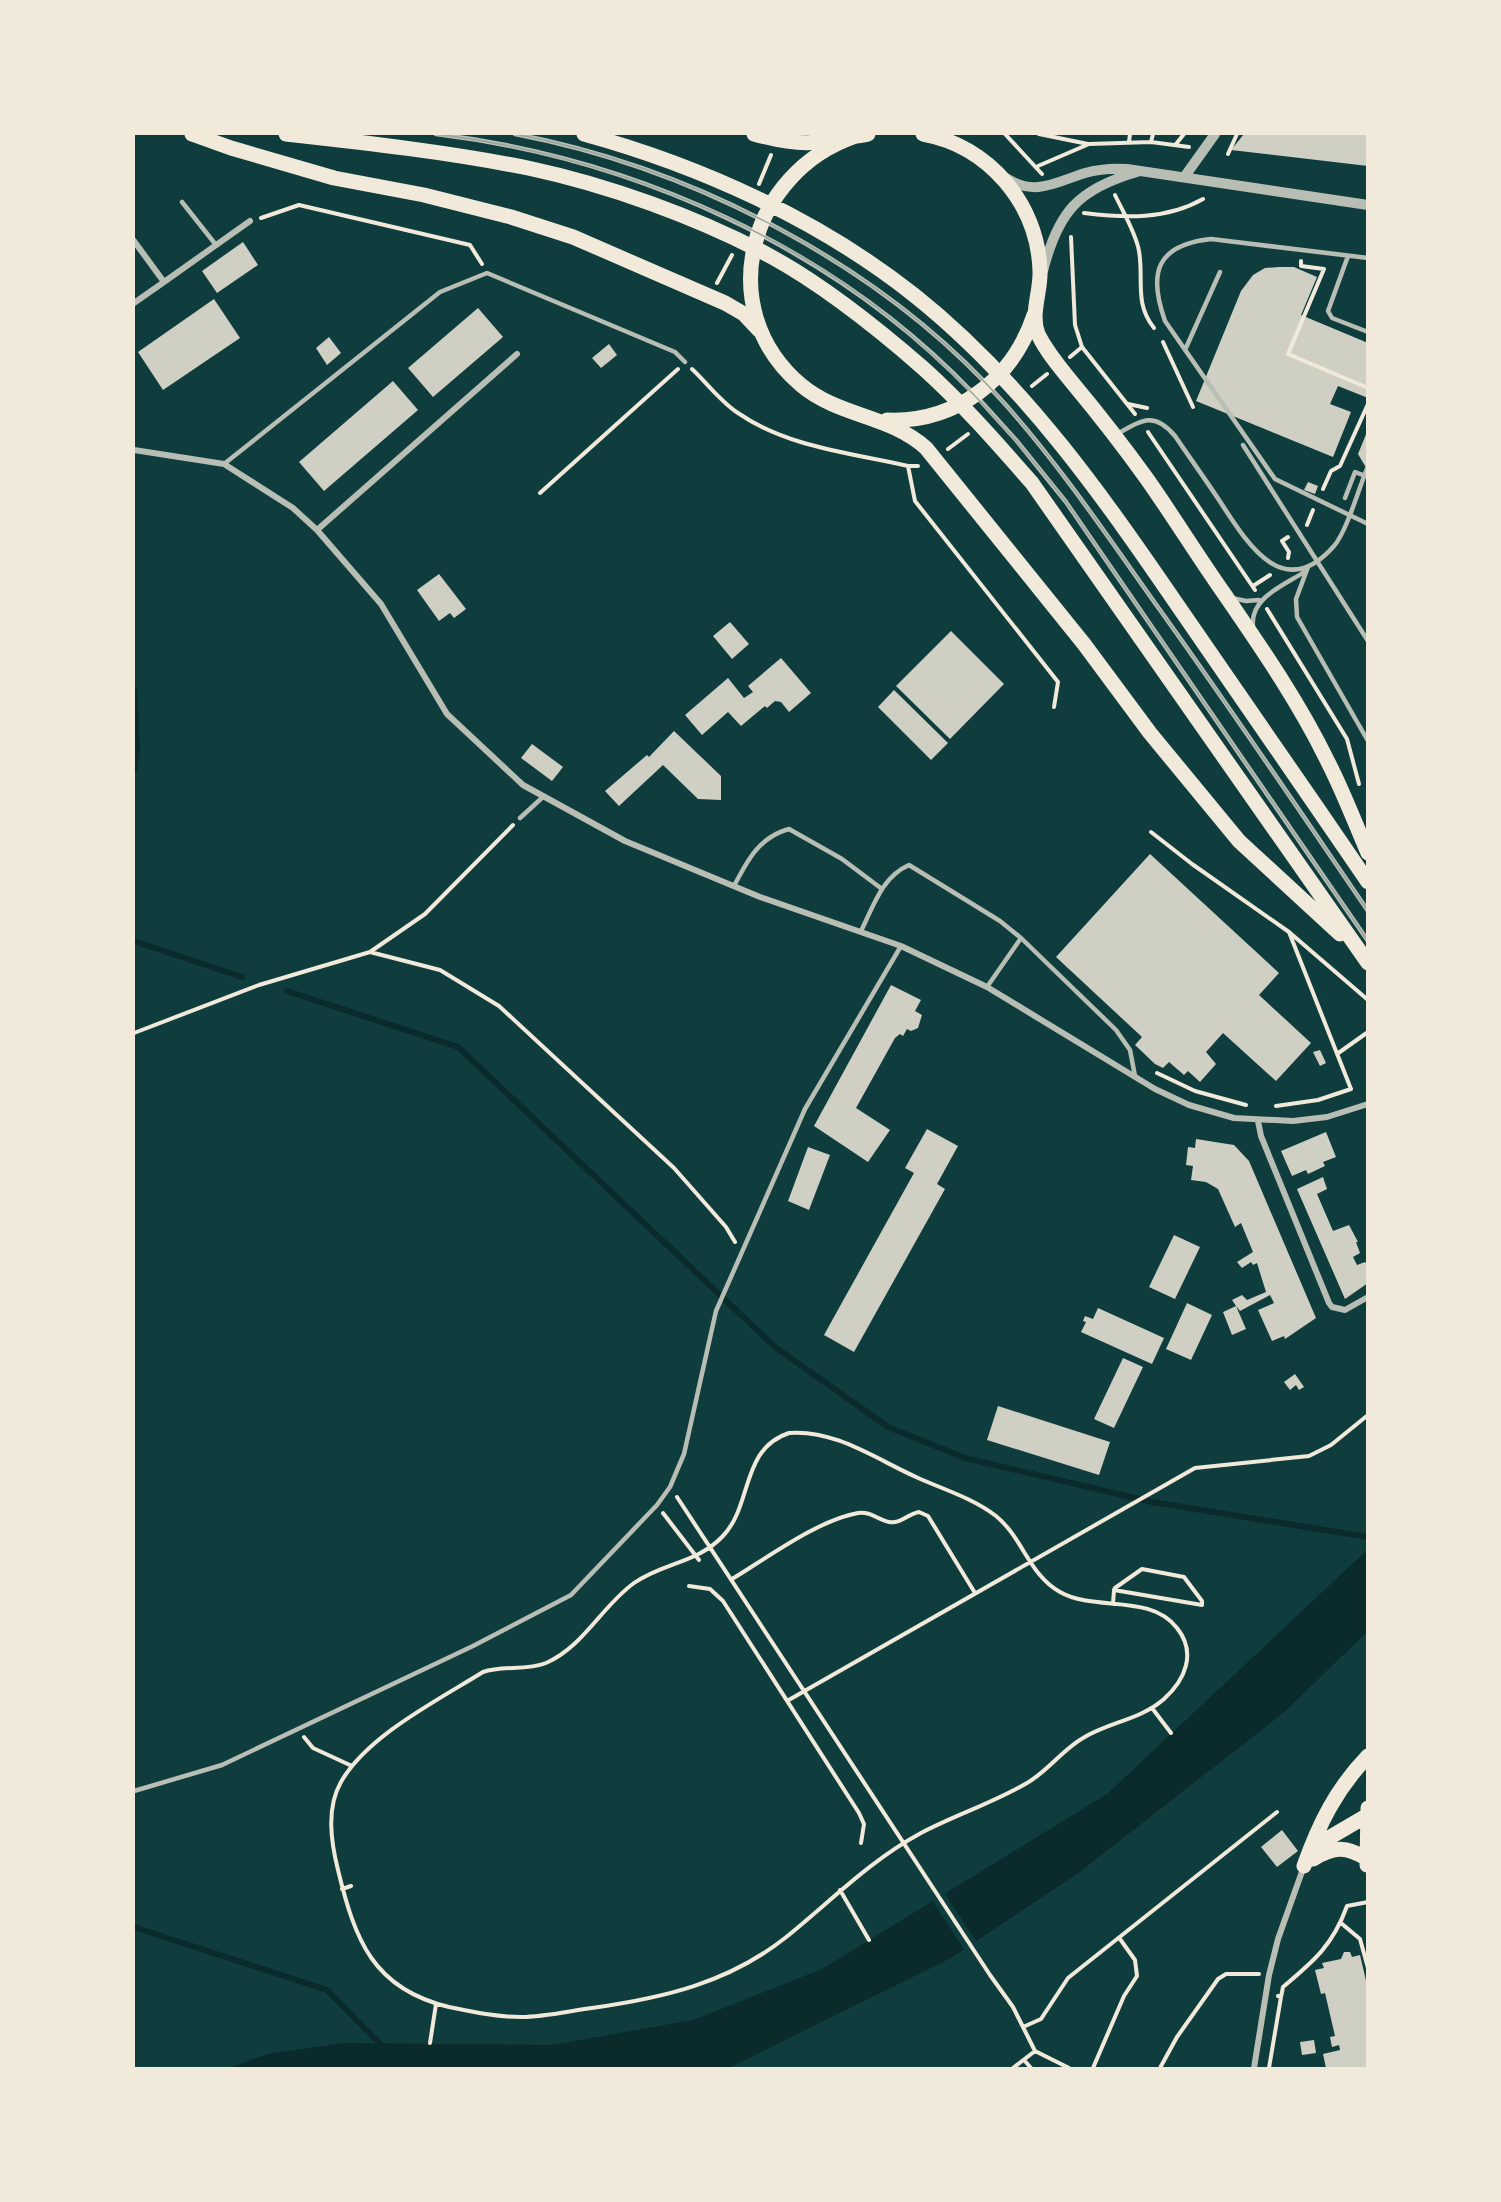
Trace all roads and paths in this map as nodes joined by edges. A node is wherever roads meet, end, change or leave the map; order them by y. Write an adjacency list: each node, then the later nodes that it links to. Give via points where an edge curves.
1 (192, 134): 47 (main road, via 281,164 424,195 573,237 725,303 752,320)
2 (286, 134): 92 (main road, via 438,151 595,185 664,209 770,256 871,325 924,369 1032,483)
3 (436, 134): 89 (lane, via 531,151 600,169 734,222 812,263 924,346 1016,440 1066,502)
4 (514, 134): 85 (lane, via 671,178 757,217 825,254 948,348 1004,402 1064,475)
5 (584, 134): 82 (main road, via 678,164 791,215 858,255 913,294 962,336 1015,388 1128,532)
6 (754, 134): 15 (main road, via 800,144)
7 (923, 134): 23 (main road, via 968,150)
8 (1005, 134): 18 (path, via 1038,166)
9 (1039, 134): 18 (path)
10 (1130, 134): 16 (path)
11 (1153, 134): 17 (path)
12 (1184, 134): 19 (path)
13 (1215, 134): 20 (street)
14 (1237, 134): 21 (path)
15 (862, 135): 47 (main road, via 814,156 778,190 760,225 751,268 753,304)
16 (1129, 142): 17 (path); 18 (path)
17 (1151, 142): 19 (path)
18 (1089, 144)
19 (1176, 144): 20 (path)
20 (1204, 150): 24 (street)
21 (1228, 154)
22 (1143, 171): 23 (street, via 1105,168 1033,189); 24 (street); 31 (street, via 1095,187)
23 (998, 173): 42 (main road, via 1031,224)
24 (1185, 176): 28 (street)
25 (1106, 199): 32 (path, via 1115,195)
26 (1203, 199): 32 (path, via 1191,206)
27 (182, 202): 36 (lane)
28 (1368, 205)
29 (1090, 208): 30 (path)
30 (1084, 213): 32 (path); 34 (path)
31 (1063, 215): 34 (path); 42 (street)
32 (1126, 219): 52 (path, via 1139,249 1144,312 1163,341)
33 (250, 221): 36 (street); 41 (path, via 299,205 470,245)
34 (1070, 225): 54 (path, via 1075,325 1082,347)
35 (134, 241): 43 (street)
36 (216, 244): 43 (street)
37 (1302, 252): 38 (lane); 48 (lane, via 1211,240 1188,242 1174,249 1157,274 1156,297 1165,321); 51 (path, via 1301,266 1324,269 1288,354)
38 (1348, 256): 39 (lane); 46 (lane, via 1328,311 1332,318)
39 (1368, 258)
40 (1220, 272): 48 (lane)
41 (487, 273): 50 (lane, via 675,352); 60 (lane, via 440,292)
42 (1040, 281): 45 (main road)
43 (164, 282): 44 (street)
44 (134, 303)
45 (1037, 306): 53 (main road, via 1010,363 980,393 942,412 901,420); 55 (main road, via 1036,324 1042,340)
46 (1368, 332)
47 (764, 337): 53 (main road, via 781,364 802,386 830,405)
48 (1185, 350): 66 (lane, via 1275,478)
49 (517, 354): 68 (street)
50 (685, 362): 61 (path, via 736,412 765,430 806,444); 64 (path)
51 (1368, 388)
52 (1193, 407)
53 (862, 416): 59 (main road, via 903,430)
54 (1140, 421): 55 (lane); 70 (lane, via 1155,420 1170,430 1247,544 1266,562 1286,568); 72 (path)
55 (1114, 435): 71 (main road)
56 (965, 437): 59 (path)
57 (1243, 445): 69 (lane)
58 (134, 450): 60 (street)
59 (935, 458): 61 (path, via 927,464); 92 (main road, via 1239,841)
60 (224, 464): 68 (street, via 293,508)
61 (908, 466): 75 (path, via 915,501 1058,682)
62 (1368, 466): 66 (lane)
63 (1368, 477): 65 (lane, via 1355,472)
64 (540, 493)
65 (1345, 498)
66 (1349, 514): 67 (lane); 70 (lane, via 1335,545)
67 (1368, 524)
68 (317, 530): 78 (street, via 381,604 447,714 524,785)
69 (1318, 563): 72 (lane); 73 (lane)
70 (1308, 567): 76 (lane, via 1296,599 1297,617)
71 (1222, 590): 72 (lane, via 1237,599); 74 (main road)
72 (1262, 600): 74 (lane, via 1252,620); 77 (path, via 1347,739)
73 (1368, 641)
74 (1257, 643): 81 (main road, via 1328,760)
75 (1054, 707)
76 (1368, 741)
77 (1362, 794)
78 (544, 796): 79 (lane); 83 (street, via 625,841)
79 (520, 818): 91 (path, via 425,914)
80 (1151, 832): 87 (path)
81 (1368, 853)
82 (1368, 882)
83 (734, 886): 84 (lane, via 751,854 773,833 789,829 842,859); 86 (street)
84 (882, 889): 86 (lane); 88 (lane, via 894,872 909,865)
85 (1368, 911)
86 (861, 931): 90 (street)
87 (1289, 932): 94 (path); 97 (path)
88 (1021, 938): 93 (lane); 98 (lane, via 1116,1030 1130,1050)
89 (1368, 941)
90 (901, 946): 93 (street); 104 (lane, via 805,1109)
91 (370, 952): 96 (path, via 259,985); 104 (path, via 440,970 499,1006 674,1167 726,1227)
92 (1366, 960)
93 (987, 987): 99 (street)
94 (1368, 1000)
95 (1368, 1032): 97 (path)
96 (134, 1033)
97 (1337, 1054): 102 (path, via 1351,1089 1318,1100)
98 (1132, 1062): 99 (lane); 101 (path, via 1195,1091)
99 (1135, 1077): 103 (street, via 1211,1113)
100 (1368, 1104): 103 (street, via 1328,1117)
101 (1250, 1106)
102 (1273, 1107)
103 (1258, 1121): 105 (street, via 1329,1304 1345,1310)
104 (742, 1252): 107 (lane, via 716,1311 684,1454)
105 (1368, 1297)
106 (1368, 1415): 111 (path, via 1331,1445 1309,1456 1195,1468)
107 (670, 1487): 108 (lane); 109 (path)
108 (657, 1505): 110 (path); 120 (lane, via 571,1595)
109 (711, 1547): 110 (path); 111 (path, via 736,1517 761,1452 778,1437 797,1432 834,1439 972,1501 1009,1529); 112 (path)
110 (698, 1558): 123 (path, via 636,1582 558,1657 530,1667 483,1672 388,1734)
111 (1030, 1562): 115 (path); 116 (path, via 1046,1583 1062,1593)
112 (732, 1579): 115 (path, via 810,1532 857,1513 890,1522 919,1512 928,1516); 117 (path)
113 (689, 1586): 118 (path, via 710,1589 723,1601)
114 (1114, 1590): 114 (path, via 1142,1569 1184,1577 1202,1605); 116 (path)
115 (975, 1593): 117 (path)
116 (1113, 1604): 119 (path, via 1161,1614 1173,1622 1186,1642 1184,1673)
117 (804, 1691): 118 (path); 128 (path)
118 (787, 1701): 127 (path, via 859,1813 864,1824)
119 (1152, 1708): 121 (path); 128 (path, via 1080,1739 1026,1783)
120 (298, 1729): 123 (path, via 313,1748); 124 (lane, via 222,1765)
121 (1171, 1733)
122 (1368, 1756): 130 (main road, via 1348,1775 1330,1802)
123 (352, 1766): 132 (path, via 337,1791 332,1811 333,1852)
124 (134, 1791)
125 (1277, 1812): 136 (path)
126 (1367, 1813): 129 (main road); 130 (main road, via 1328,1839)
127 (861, 1843)
128 (903, 1844): 133 (path); 143 (path)
129 (1367, 1863): 130 (main road, via 1355,1851 1336,1848)
130 (1304, 1866): 139 (street)
131 (351, 1886): 132 (path)
132 (342, 1889): 142 (path, via 355,1932 371,1960 399,1987)
133 (840, 1890): 137 (path); 142 (path, via 784,1938 750,1961 722,1977 676,1993 528,2017 497,2016)
134 (1368, 1902): 135 (path, via 1347,1906)
135 (1341, 1923): 138 (path, via 1360,1939); 141 (path, via 1322,1954 1282,1987)
136 (1120, 1939): 143 (path, via 1068,1978 1041,2019); 150 (path, via 1135,1960 1137,1976 1124,1996)
137 (869, 1940)
138 (1368, 1968)
139 (1269, 1976): 140 (street); 151 (path, via 1245,1972 1218,1979)
140 (1265, 1994): 141 (path); 152 (street)
141 (1281, 1997): 153 (path)
142 (436, 2004): 144 (path)
143 (1023, 2027): 145 (path)
144 (430, 2043)
145 (1035, 2051): 146 (path); 149 (path)
146 (1024, 2060): 147 (path); 148 (path)
147 (1013, 2068)
148 (1031, 2068)
149 (1069, 2068)
150 (1093, 2068)
151 (1160, 2068)
152 (1254, 2068)
153 (1269, 2068)

